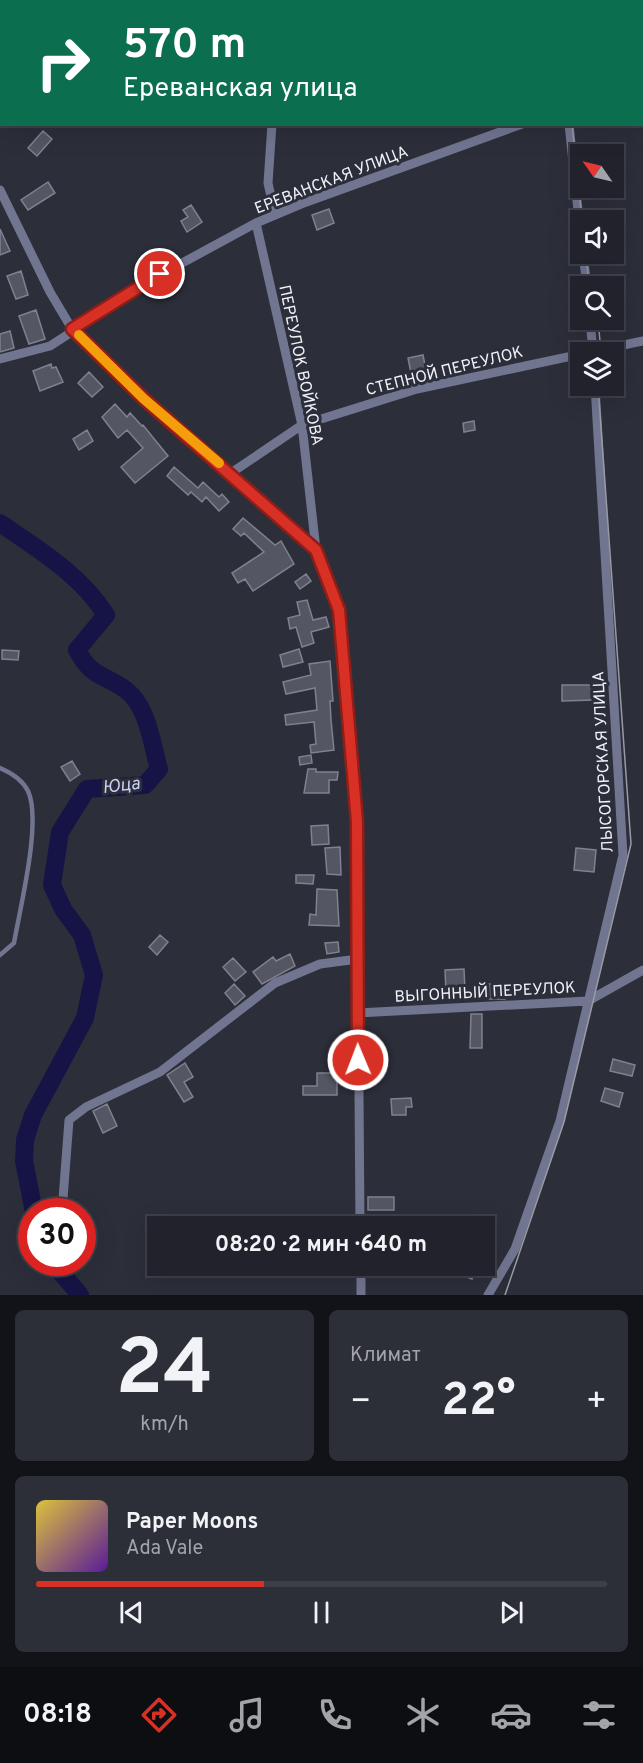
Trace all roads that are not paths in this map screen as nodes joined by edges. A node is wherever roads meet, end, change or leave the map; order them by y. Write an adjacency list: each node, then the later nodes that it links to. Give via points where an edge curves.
1 (272, 126): 6 (street, via 268,183)
2 (517, 126): 6 (street, ЕРЕВАНСКАЯ УЛИЦА)
3 (569, 126): 5 (street)
4 (0, 190): 8 (street)
5 (578, 210)
6 (275, 215): 7 (street, ЕРЕВАНСКАЯ УЛИЦА)
7 (256, 223): 8 (street, ЕРЕВАНСКАЯ УЛИЦА, via 160,274); 14 (street, ПЕРЕУЛОК ВОЙКОВА)
8 (72, 329): 12 (street, ЕРЕВАНСКАЯ УЛИЦА, via 50,346); 15 (street, via 144,399)
9 (643, 341): 10 (street, СТЕПНОЙ ПЕРЕУЛОК)
10 (624, 345)
11 (570, 356): 14 (street, СТЕПНОЙ ПЕРЕУЛОК, via 417,389)
12 (0, 359)
13 (596, 396): 21 (street, ЛЫСОГОРСКАЯ УЛИЦА, via 623,855)
14 (302, 425): 15 (street, СТЕПНОЙ ПЕРЕУЛОК); 16 (street, ПЕРЕУЛОК ВОЙКОВА)
15 (231, 473): 16 (street)
16 (316, 550): 19 (street, via 339,610 357,822)
17 (0, 768): 18 (lane, via 16,776 28,791 34,816 14,943)
18 (0, 955)
19 (358, 959): 22 (street); 23 (street, via 320,964 275,983 160,1072 86,1107 69,1120)
20 (643, 970): 21 (street, ВЫГОННЫЙ ПЕРЕУЛОК)
21 (588, 1001): 22 (street, ВЫГОННЫЙ ПЕРЕУЛОК); 27 (street, ЛЫСОГОРСКАЯ УЛИЦА, via 560,1121 514,1249)
22 (357, 1013): 24 (street)
23 (63, 1198)
24 (360, 1216)
25 (361, 1276): 26 (street)
26 (361, 1295)
27 (488, 1295)

